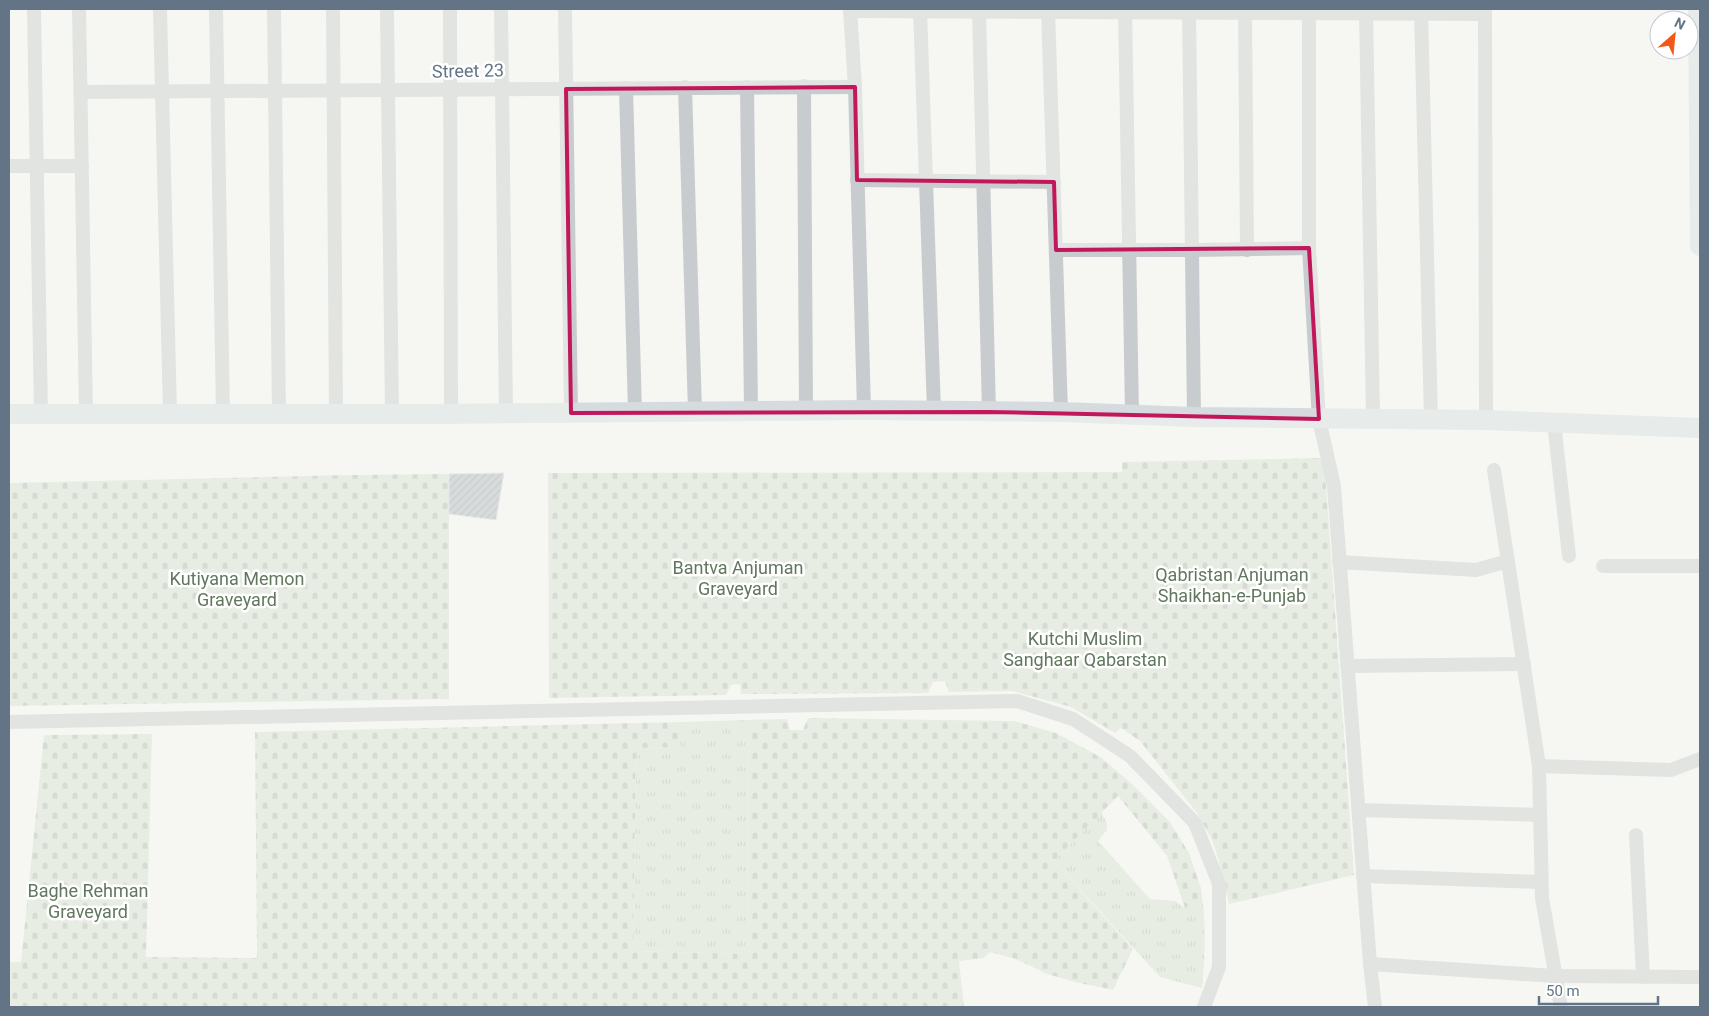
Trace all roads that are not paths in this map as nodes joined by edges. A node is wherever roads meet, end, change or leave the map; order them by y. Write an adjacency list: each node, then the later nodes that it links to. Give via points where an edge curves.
1 (34, 9): 38 (street)
2 (79, 9): 35 (street)
3 (160, 9): 36 (street)
4 (216, 9): 33 (street)
5 (274, 9): 34 (street)
6 (333, 9): 30 (street)
7 (387, 9): 31 (street)
8 (450, 9): 32 (street)
9 (501, 9): 29 (street)
10 (565, 9): 26 (street)
11 (1698, 9): 44 (street)
12 (850, 10): 13 (street); 25 (street)
13 (920, 10): 14 (street); 41 (street)
14 (979, 10): 15 (street); 42 (street)
15 (1048, 10): 16 (street); 43 (street)
16 (1125, 11): 17 (street); 46 (street)
17 (1189, 11): 18 (street); 48 (street)
18 (1245, 11): 19 (street); 49 (street)
19 (1309, 11): 20 (street); 45 (street)
20 (1366, 11): 21 (street); 72 (street)
21 (1421, 11): 22 (street); 73 (street)
22 (1485, 12): 74 (street)
23 (804, 86): 24 (street, Street 23); 25 (street, Street 23); 51 (street)
24 (747, 87): 28 (street, Street 23); 50 (street)
25 (855, 87): 40 (street)
26 (566, 88): 27 (street, Street 23); 29 (street, Street 23); 58 (street)
27 (626, 88): 28 (street, Street 23); 55 (street)
28 (685, 88): 53 (street)
29 (502, 89): 32 (street, Street 23); 66 (street)
30 (333, 90): 31 (street, Street 23); 34 (street, Street 23); 63 (street)
31 (388, 90): 32 (street, Street 23); 64 (street)
32 (450, 90): 65 (street)
33 (218, 91): 34 (street, Street 23); 36 (street, Street 23); 68 (street)
34 (275, 91): 69 (street)
35 (80, 92): 36 (street, Street 23); 39 (street)
36 (162, 92): 62 (street)
37 (9, 166): 38 (street)
38 (37, 166): 39 (street); 60 (street)
39 (82, 166): 61 (street)
40 (857, 180): 41 (street); 52 (street)
41 (925, 181): 42 (street); 54 (street)
42 (982, 182): 43 (street); 56 (street)
43 (1054, 182): 47 (street)
44 (1700, 246)
45 (1309, 248): 49 (street); 71 (street)
46 (1130, 249): 47 (street); 48 (street); 67 (street)
47 (1056, 250): 57 (street)
48 (1192, 250): 49 (street); 70 (street)
49 (1247, 250)
50 (751, 410): 51 (street); 53 (street)
51 (806, 410): 52 (street)
52 (864, 410): 54 (street)
53 (695, 411): 55 (street)
54 (934, 411): 56 (street)
55 (634, 412): 58 (street)
56 (989, 412): 57 (street)
57 (1061, 412): 67 (street)
58 (571, 413): 66 (street)
59 (9, 414): 60 (street)
60 (41, 414): 61 (street)
61 (86, 414): 62 (street)
62 (170, 414): 68 (street)
63 (336, 414): 64 (street); 69 (street)
64 (392, 414): 65 (street)
65 (451, 414): 66 (street)
66 (506, 414)
67 (1132, 414): 70 (street)
68 (223, 415): 69 (street)
69 (279, 415)
70 (1194, 417): 71 (street)
71 (1319, 419): 72 (street); 80 (street, via 1334,486)
72 (1373, 419): 73 (street)
73 (1431, 420): 74 (street)
74 (1486, 420): 75 (street)
75 (1554, 423): 76 (street); 78 (street)
76 (1700, 428)
77 (1494, 470): 79 (street)
78 (1569, 556)
79 (1508, 561): 80 (street, via 1476,570); 83 (street)
80 (1340, 562): 84 (street)
81 (1603, 566): 82 (street)
82 (1700, 566)
83 (1524, 664): 84 (street); 87 (street)
84 (1347, 666): 88 (street)
85 (9, 722): 97 (street, via 1017,701 1073,719 1130,756 1195,823 1219,884 1219,967)
86 (1700, 759): 87 (street, via 1671,770)
87 (1539, 766): 89 (street)
88 (1359, 810): 89 (street); 91 (street)
89 (1540, 815): 92 (street)
90 (1636, 835): 95 (street)
91 (1363, 876): 92 (street); 93 (street)
92 (1542, 882): 94 (street)
93 (1370, 964): 94 (street); 98 (street)
94 (1555, 976): 95 (street); 99 (street)
95 (1644, 977): 96 (street)
96 (1700, 977)
97 (1204, 1007)
98 (1374, 1007)
99 (1561, 1007)

